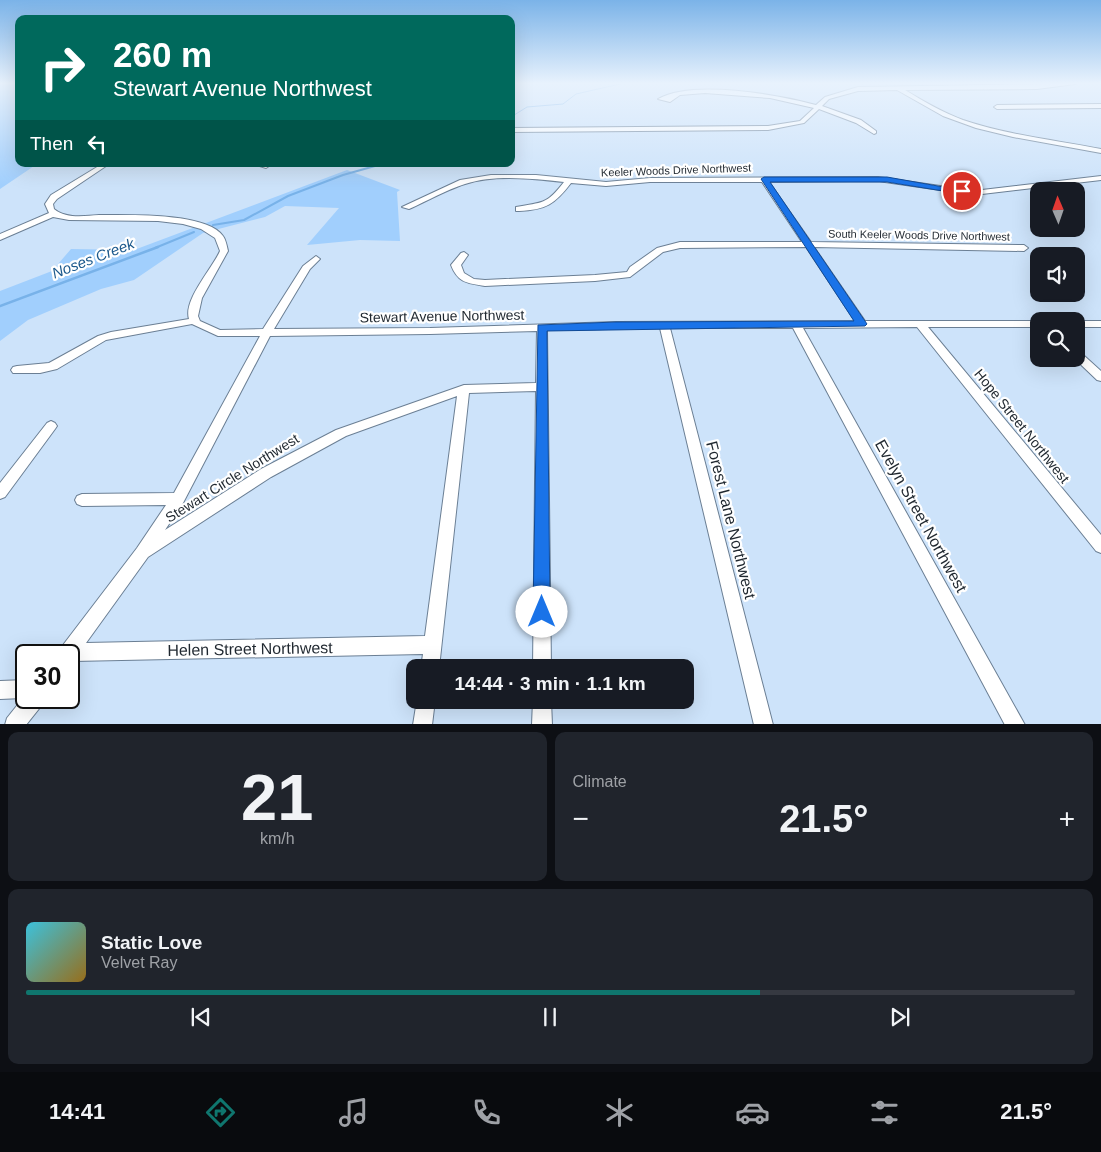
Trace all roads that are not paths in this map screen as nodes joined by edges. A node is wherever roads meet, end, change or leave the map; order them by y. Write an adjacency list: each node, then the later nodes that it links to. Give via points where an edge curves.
1 (807, 118): 4 (street, via 802,122 768,128)
2 (851, 118): 5 (street)
3 (956, 118): 6 (street, via 1014,135)
4 (515, 130)
5 (874, 132)
6 (1101, 151)
7 (101, 167): 13 (street, via 52,199 49,207)
8 (1101, 178): 9 (street, Keeler Woods Drive Northwest, via 982,192 878,179)
9 (764, 179): 10 (street, Keeler Woods Drive Northwest, via 650,180 606,184); 15 (street)
10 (569, 181): 11 (street, Keeler Woods Drive Northwest, via 536,177 477,179 462,182); 12 (street, via 549,203 537,208)
11 (406, 207)
12 (518, 208)
13 (54, 214): 14 (street); 19 (street, via 73,218 156,218 196,225 215,233 223,242 224,251 193,305)
14 (0, 237)
15 (808, 244): 16 (street, South Keeler Woods Drive Northwest); 17 (street, South Keeler Woods Drive Northwest, via 680,245 660,250 632,269 630,274 486,282 472,281 460,275 456,265); 21 (street)
16 (1024, 248)
17 (464, 255)
18 (316, 260): 28 (street, via 306,268)
19 (194, 321): 28 (street, Stewart Avenue Northwest, via 218,333); 30 (street, via 115,334 53,366 40,370)
20 (796, 324): 21 (street, Stewart Avenue Northwest); 26 (street, Stewart Avenue Northwest); 54 (street, Evelyn Street Northwest)
21 (862, 324): 22 (street, Stewart Avenue Northwest)
22 (920, 324): 23 (street, Stewart Avenue Northwest); 38 (street, Hope Street Northwest)
23 (1030, 324)
24 (1085, 324): 25 (street)
25 (1101, 324)
26 (664, 325): 27 (street, Stewart Avenue Northwest); 53 (street, Forest Lane Northwest)
27 (542, 328): 28 (street, Stewart Avenue Northwest); 32 (street)
28 (266, 333): 36 (street)
29 (1085, 362): 31 (street)
30 (17, 370)
31 (1101, 377)
32 (542, 388): 33 (street, Stewart Circle Northwest); 44 (street)
33 (464, 389): 39 (street, Stewart Circle Northwest, via 369,422 318,444 266,473); 41 (street)
34 (52, 426): 35 (street)
35 (0, 493)
36 (178, 499): 37 (street); 39 (street)
37 (82, 500)
38 (1101, 546)
39 (142, 553): 40 (street)
40 (74, 644)
41 (433, 645): 42 (street, Helen Street Northwest); 43 (street)
42 (80, 654)
43 (431, 659)
44 (542, 659)
45 (15, 689): 46 (street)
46 (0, 690)
47 (26, 709): 50 (street)
48 (424, 709): 51 (street)
49 (542, 709): 52 (street)
50 (14, 724)
51 (422, 724)
52 (542, 724)
53 (764, 724)
54 (1016, 724)

